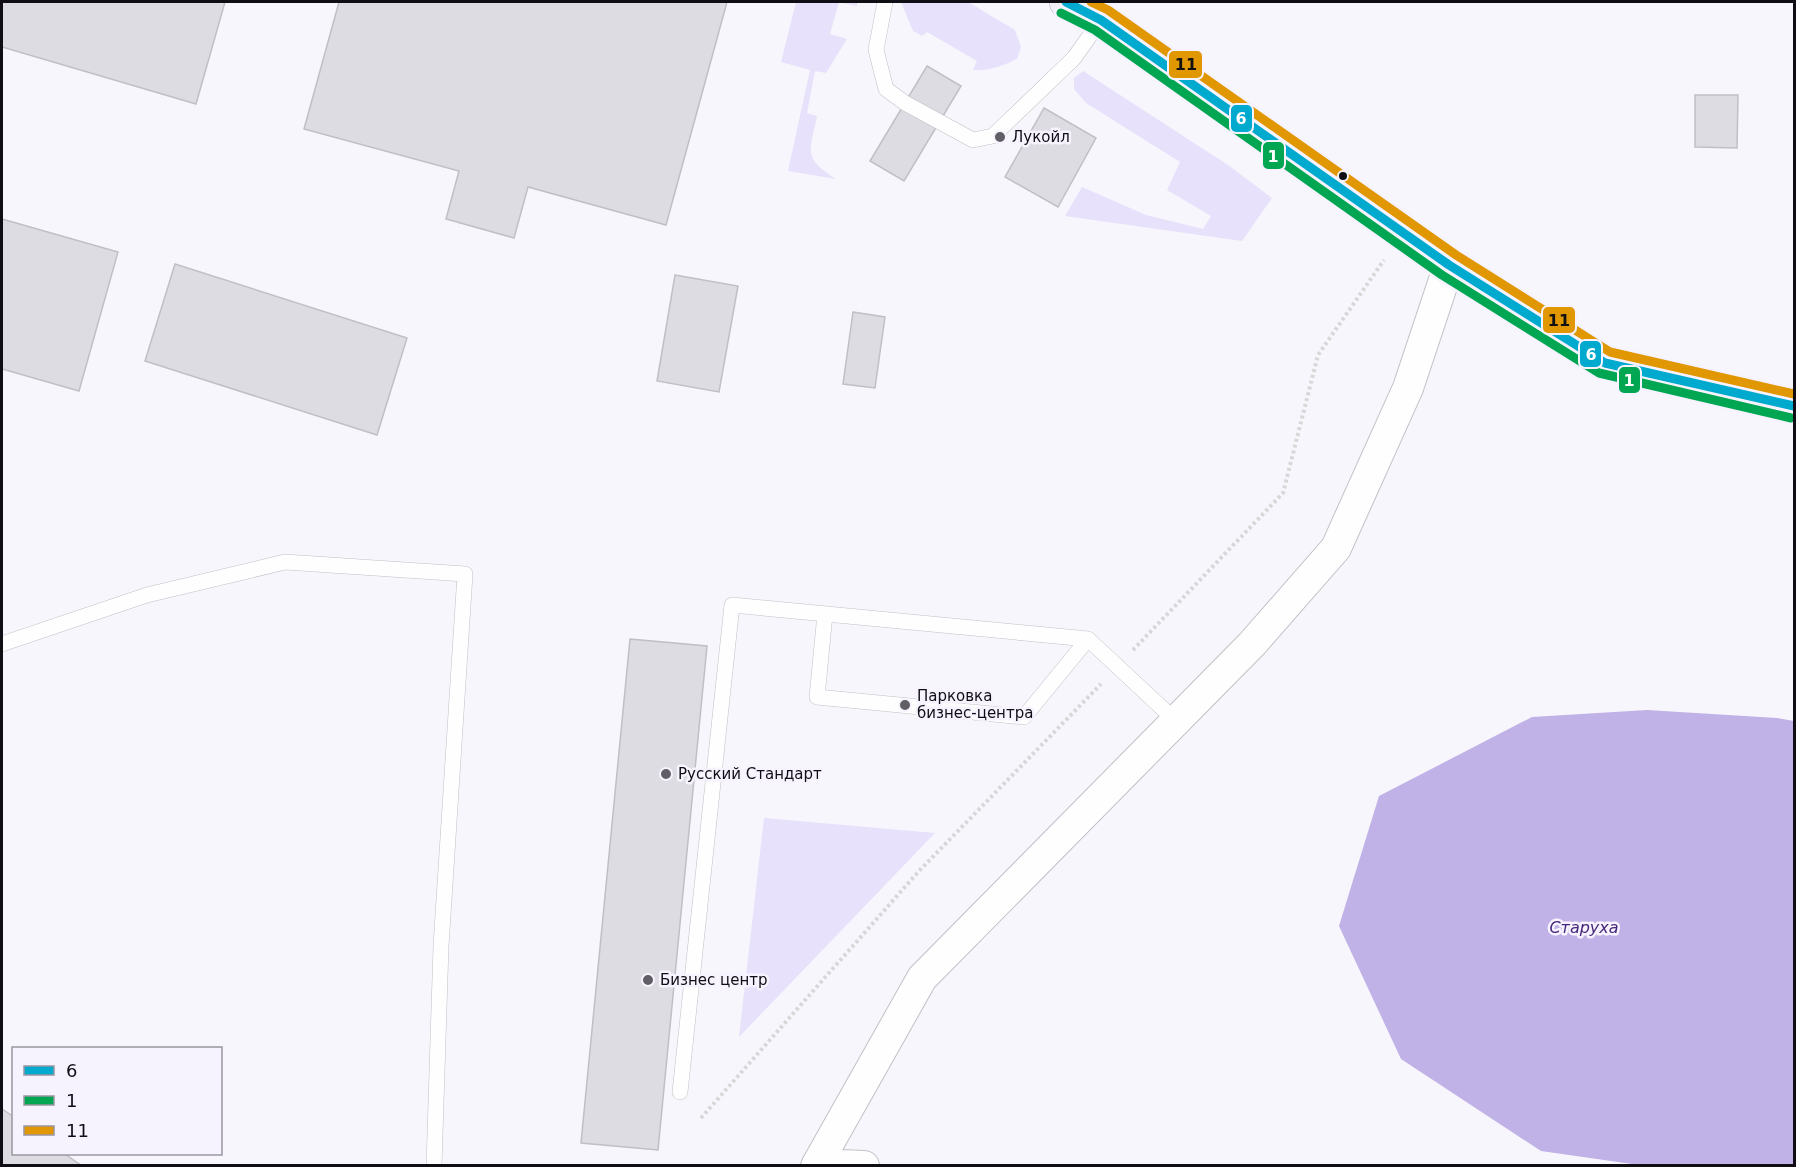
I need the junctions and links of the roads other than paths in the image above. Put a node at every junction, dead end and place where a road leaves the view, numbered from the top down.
1 (885, 2) edge
2 (1066, 2) edge
3 (1101, 20) junction
4 (1449, 265) junction
5 (1794, 406) edge
6 (825, 614) junction
7 (1088, 639) junction
8 (2, 644) edge
9 (1176, 721) junction
10 (680, 1092) dead end
11 (816, 1165) edge
12 (434, 1166) edge
13 (864, 1166) edge

1 - 3 lane
2 - 3 main road
3 - 4 main road
4 - 5 main road
4 - 9 street
6 - 7 lane
6 - 7 lane
6 - 10 lane
7 - 9 lane
8 - 12 lane
9 - 11 street
11 - 13 street

